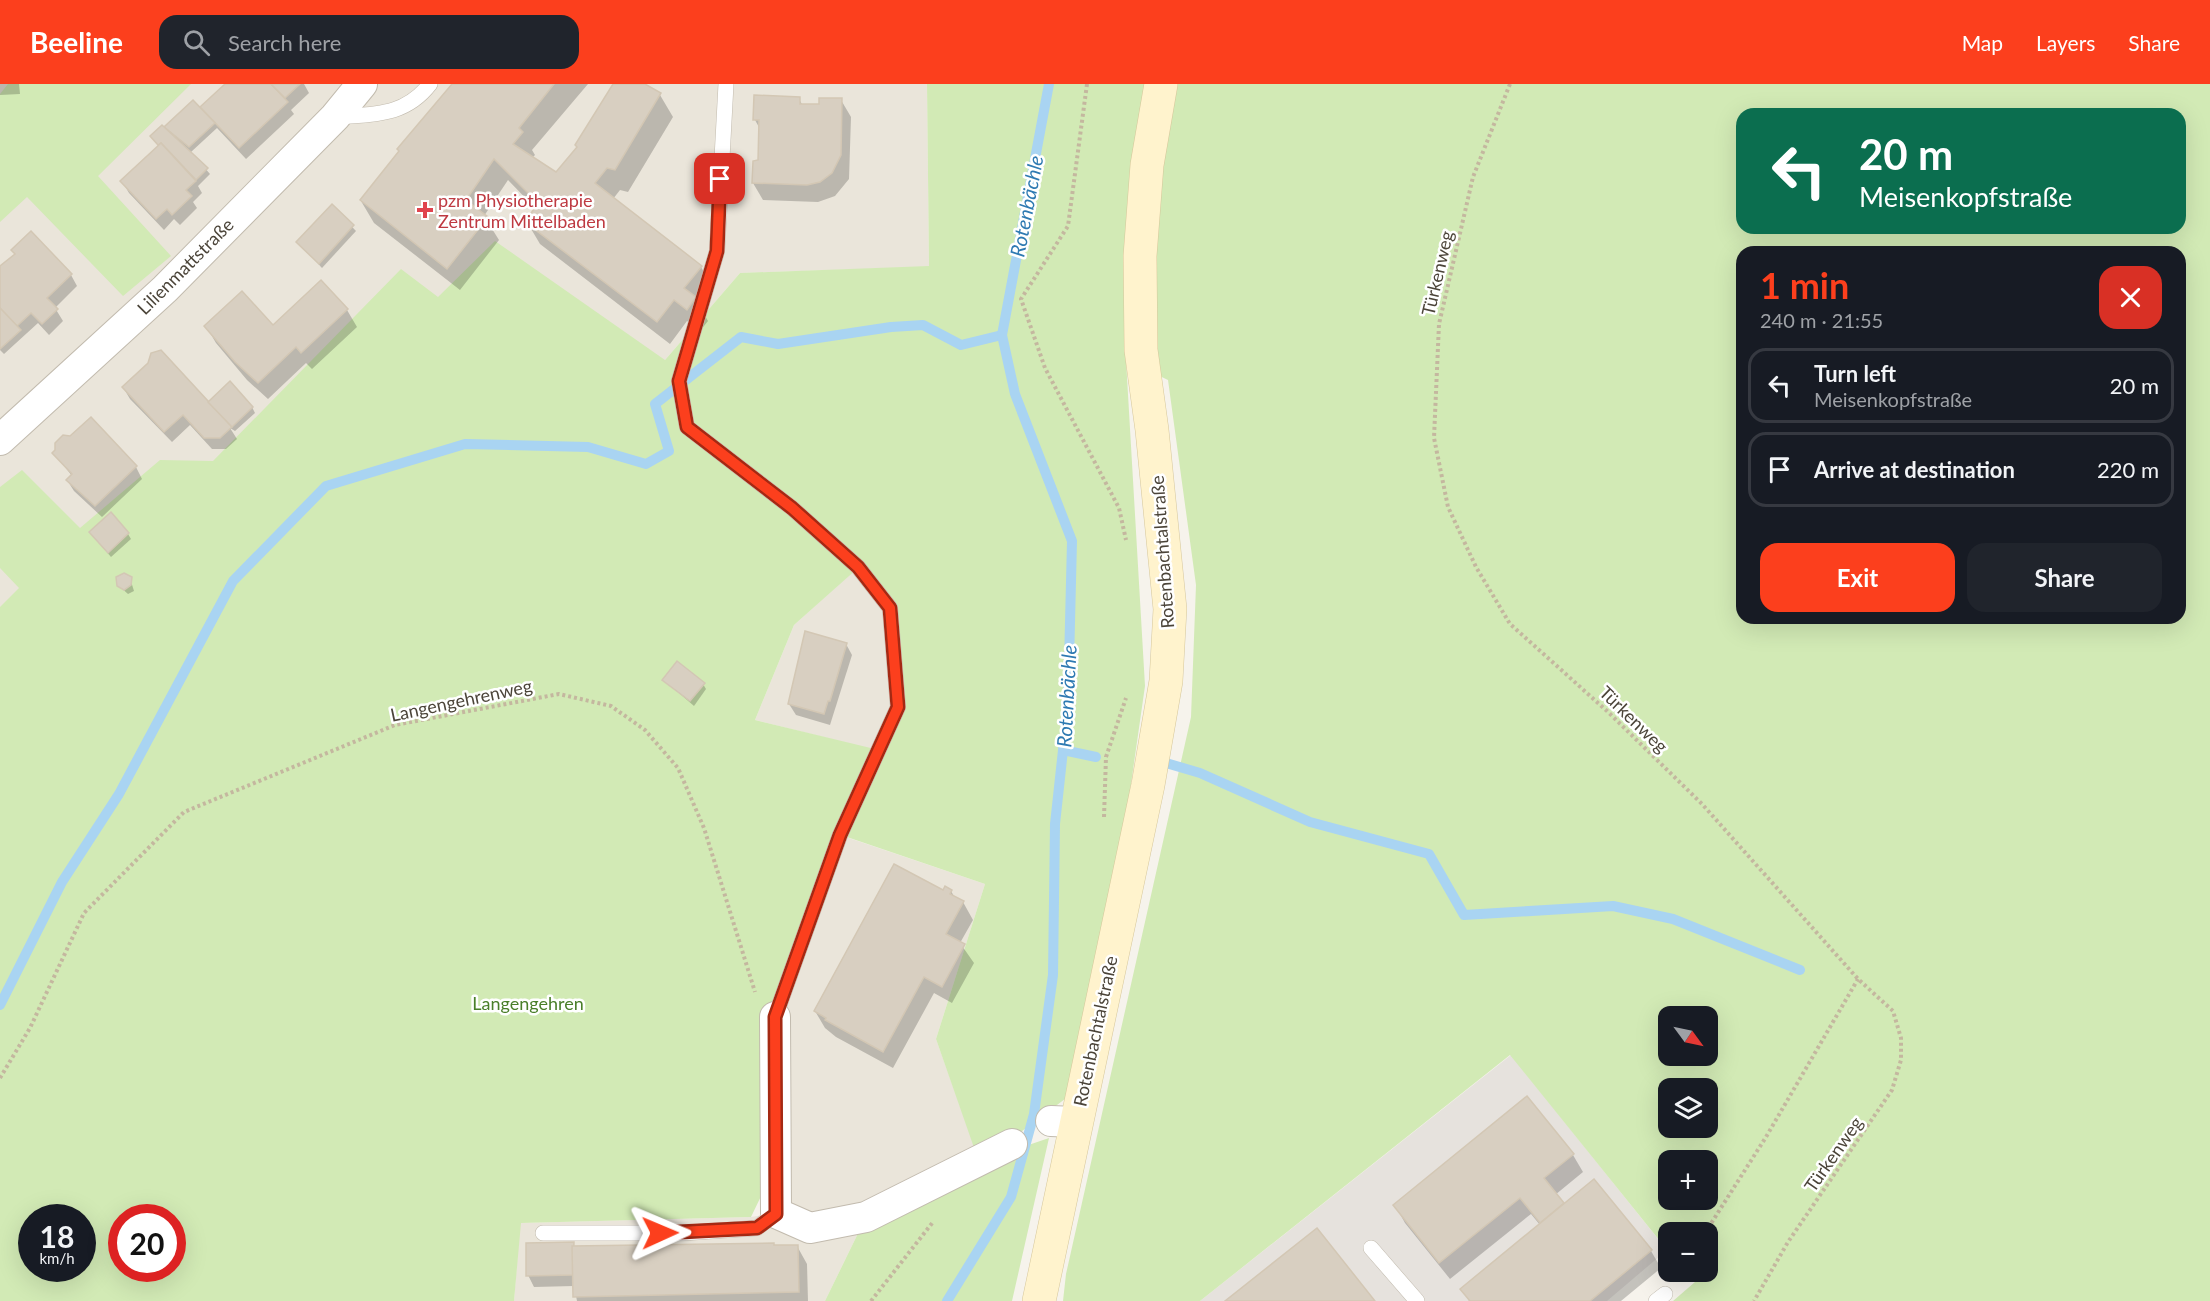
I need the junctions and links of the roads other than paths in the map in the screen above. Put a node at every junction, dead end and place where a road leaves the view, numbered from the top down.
1 (362, 84) edge
2 (430, 84) edge
3 (726, 84) edge
4 (1161, 84) edge
5 (334, 117) junction
6 (0, 440) edge
7 (775, 1017) joint
8 (1012, 1144) dead end
9 (776, 1214) junction
10 (543, 1233) dead end
11 (1371, 1248) dead end
12 (1039, 1301) edge
13 (1417, 1301) edge

1 - 5 street, Lilienmattstraße
2 - 5 lane
3 - 7 lane
4 - 12 main road, Rotenbachtalstraße
5 - 6 street, Lilienmattstraße
7 - 9 street
8 - 9 street
9 - 10 lane
11 - 13 lane

